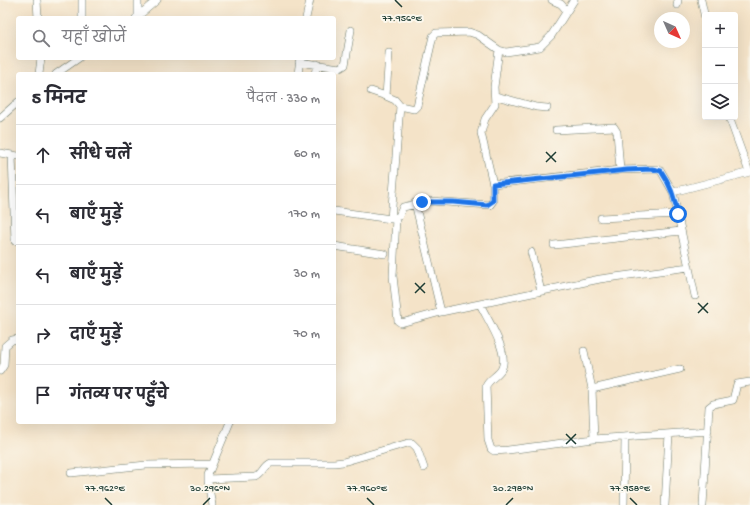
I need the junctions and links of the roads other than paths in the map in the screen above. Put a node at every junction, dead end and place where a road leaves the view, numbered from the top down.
1 (37, 0) edge
2 (82, 0) edge
3 (138, 0) edge
4 (157, 0) edge
5 (310, 0) edge
6 (552, 0) edge
7 (574, 0) edge
8 (701, 0) edge
9 (567, 11) junction
10 (704, 12) edge
11 (38, 16) edge
12 (82, 16) edge
13 (137, 16) edge
14 (138, 16) edge
15 (306, 16) edge
16 (351, 30) dead end
17 (499, 50) junction
18 (389, 53) dead end
19 (40, 60) edge
20 (76, 60) edge
21 (299, 60) edge
22 (317, 64) junction
23 (40, 72) edge
24 (59, 72) edge
25 (298, 72) edge
26 (315, 72) edge
27 (371, 91) dead end
28 (386, 96) junction
29 (496, 96) junction
30 (16, 104) edge
31 (400, 106) junction
32 (547, 108) dead end
33 (0, 118) edge
34 (730, 120) edge
35 (556, 130) dead end
36 (0, 153) edge
37 (15, 155) edge
38 (620, 170) junction
39 (750, 172) edge
40 (493, 184) junction
41 (673, 192) junction
42 (415, 203) junction
43 (336, 211) edge
44 (678, 214) junction
45 (601, 218) dead end
46 (394, 219) junction
47 (680, 230) junction
48 (14, 241) dead end
49 (336, 246) edge
50 (554, 246) dead end
51 (531, 252) dead end
52 (385, 254) dead end
53 (689, 267) junction
54 (541, 291) junction
55 (695, 296) dead end
56 (480, 304) junction
57 (441, 312) junction
58 (16, 339) edge
59 (584, 351) dead end
60 (680, 369) dead end
61 (0, 371) edge
62 (750, 382) edge
63 (592, 389) junction
64 (229, 424) edge
65 (708, 431) junction
66 (669, 434) junction
67 (625, 438) junction
68 (594, 439) junction
69 (212, 464) junction
70 (424, 468) dead end
71 (71, 474) dead end
72 (208, 479) junction
73 (212, 505) edge
74 (624, 505) edge
75 (665, 505) edge
76 (703, 505) edge

1 - 11 street
2 - 12 street
3 - 13 street
4 - 14 street
5 - 15 street
6 - 9 street
7 - 9 street
8 - 10 street
9 - 17 street
16 - 22 street
17 - 29 street
17 - 31 street
18 - 28 street
19 - 23 street
20 - 24 street
21 - 22 street
21 - 25 street
22 - 26 street
27 - 28 street
28 - 31 street
29 - 32 street
29 - 40 street
30 - 33 street
31 - 46 street
34 - 39 street
35 - 38 street
36 - 37 street
37 - 48 street
38 - 40 street
38 - 41 street
39 - 41 street
40 - 42 street
41 - 44 street
42 - 46 street
42 - 57 street
43 - 46 street
44 - 45 street
44 - 47 street
46 - 57 street
47 - 50 street
47 - 53 street
49 - 52 street
51 - 54 street
53 - 54 street
53 - 55 street
54 - 56 street
56 - 57 street
56 - 68 street
58 - 61 street
59 - 63 street
60 - 63 street
62 - 65 street
63 - 68 street
64 - 69 street
65 - 66 street
65 - 76 street
66 - 67 street
66 - 75 street
67 - 68 street
67 - 74 street
69 - 71 street
69 - 72 street
70 - 72 street
72 - 73 street

